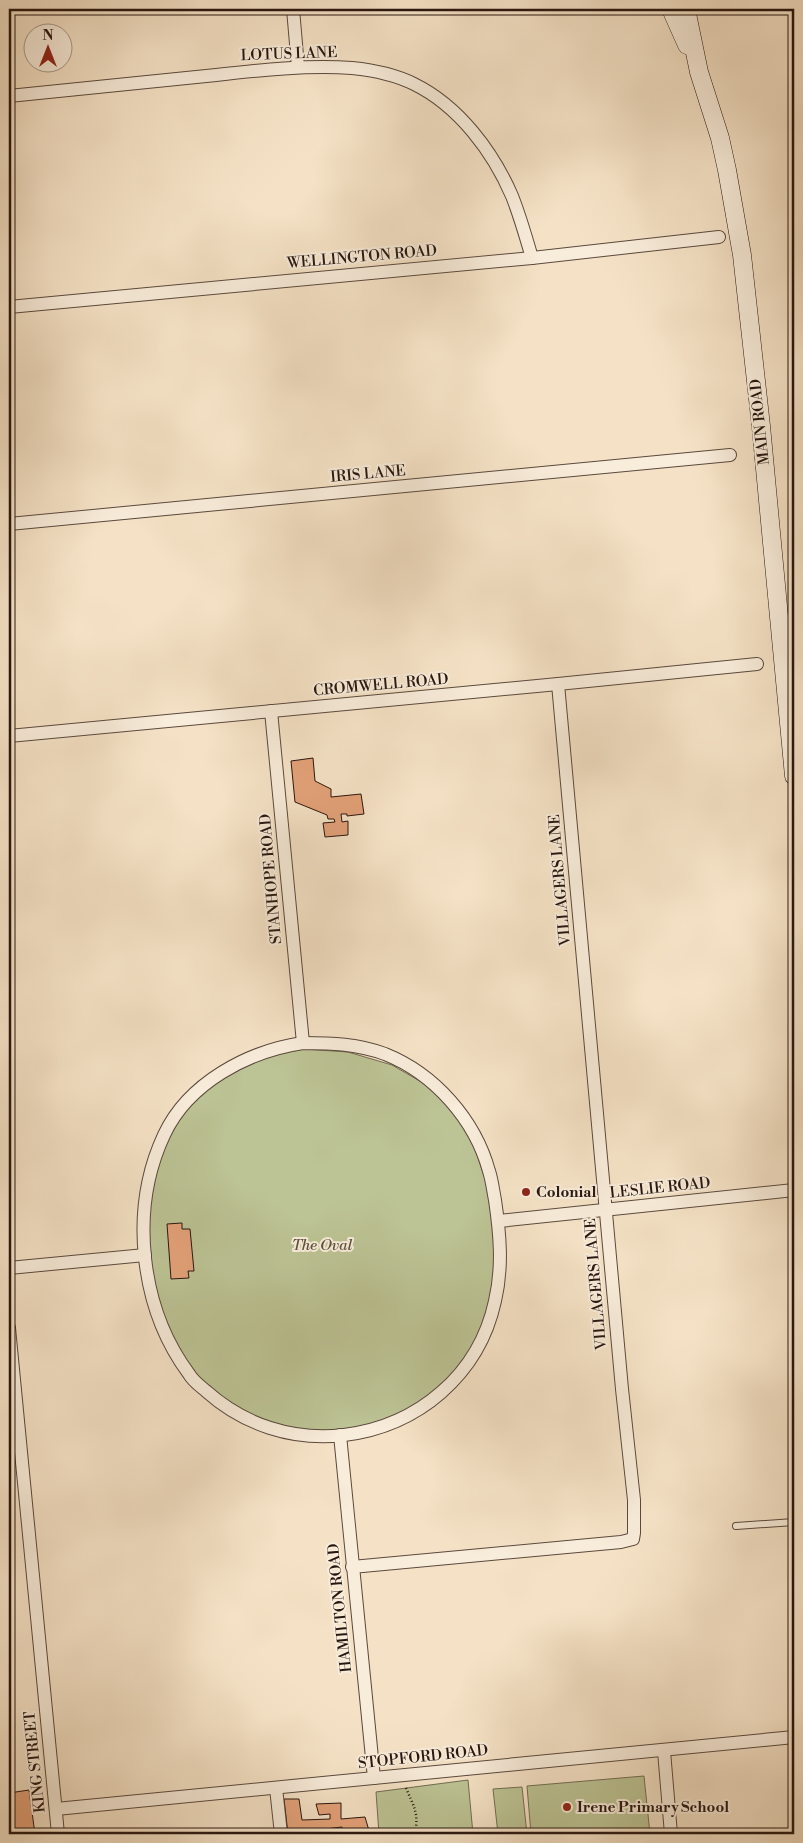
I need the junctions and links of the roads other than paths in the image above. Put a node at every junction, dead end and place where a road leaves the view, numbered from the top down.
1 (293, 9) edge
2 (671, 9) edge
3 (686, 9) edge
4 (298, 67) junction
5 (699, 72) junction
6 (9, 96) edge
7 (719, 237) dead end
8 (532, 258) junction
9 (9, 307) edge
10 (730, 455) dead end
11 (9, 524) edge
12 (757, 664) dead end
13 (558, 684) junction
14 (271, 712) junction
15 (9, 736) edge
16 (794, 776) edge
17 (303, 1043) junction
18 (794, 1190) edge
19 (606, 1210) junction
20 (499, 1220) junction
21 (145, 1255) junction
22 (9, 1268) edge
23 (9, 1328) edge
24 (340, 1435) junction
25 (794, 1522) edge
26 (736, 1526) dead end
27 (352, 1567) junction
28 (794, 1737) edge
29 (664, 1751) junction
30 (374, 1778) junction
31 (276, 1788) junction
32 (56, 1809) junction
33 (58, 1834) edge
34 (280, 1834) edge
35 (670, 1834) edge

1 - 4 street
2 - 5 main road, MAIN ROAD
3 - 5 main road, MAIN ROAD
4 - 6 street, LOTUS LANE
4 - 8 street, LOTUS LANE
5 - 16 main road, MAIN ROAD
7 - 8 street, WELLINGTON ROAD
8 - 9 street, WELLINGTON ROAD
10 - 11 street, IRIS LANE
12 - 13 street, CROMWELL ROAD
13 - 14 street, CROMWELL ROAD
13 - 19 street, VILLAGERS LANE
14 - 15 street, CROMWELL ROAD
14 - 17 street, STANHOPE ROAD
17 - 20 street
17 - 21 street
18 - 19 street, LESLIE ROAD
19 - 20 street, LESLIE ROAD
19 - 27 street, VILLAGERS LANE
20 - 24 street
21 - 22 street
21 - 24 street
23 - 32 street, KING STREET
24 - 27 street, HAMILTON ROAD
25 - 26 lane
27 - 30 street, HAMILTON ROAD
28 - 29 street, STOPFORD ROAD
29 - 30 street, STOPFORD ROAD
29 - 35 street
30 - 31 street, STOPFORD ROAD
31 - 32 street, STOPFORD ROAD
31 - 34 street
32 - 33 street, KING STREET

